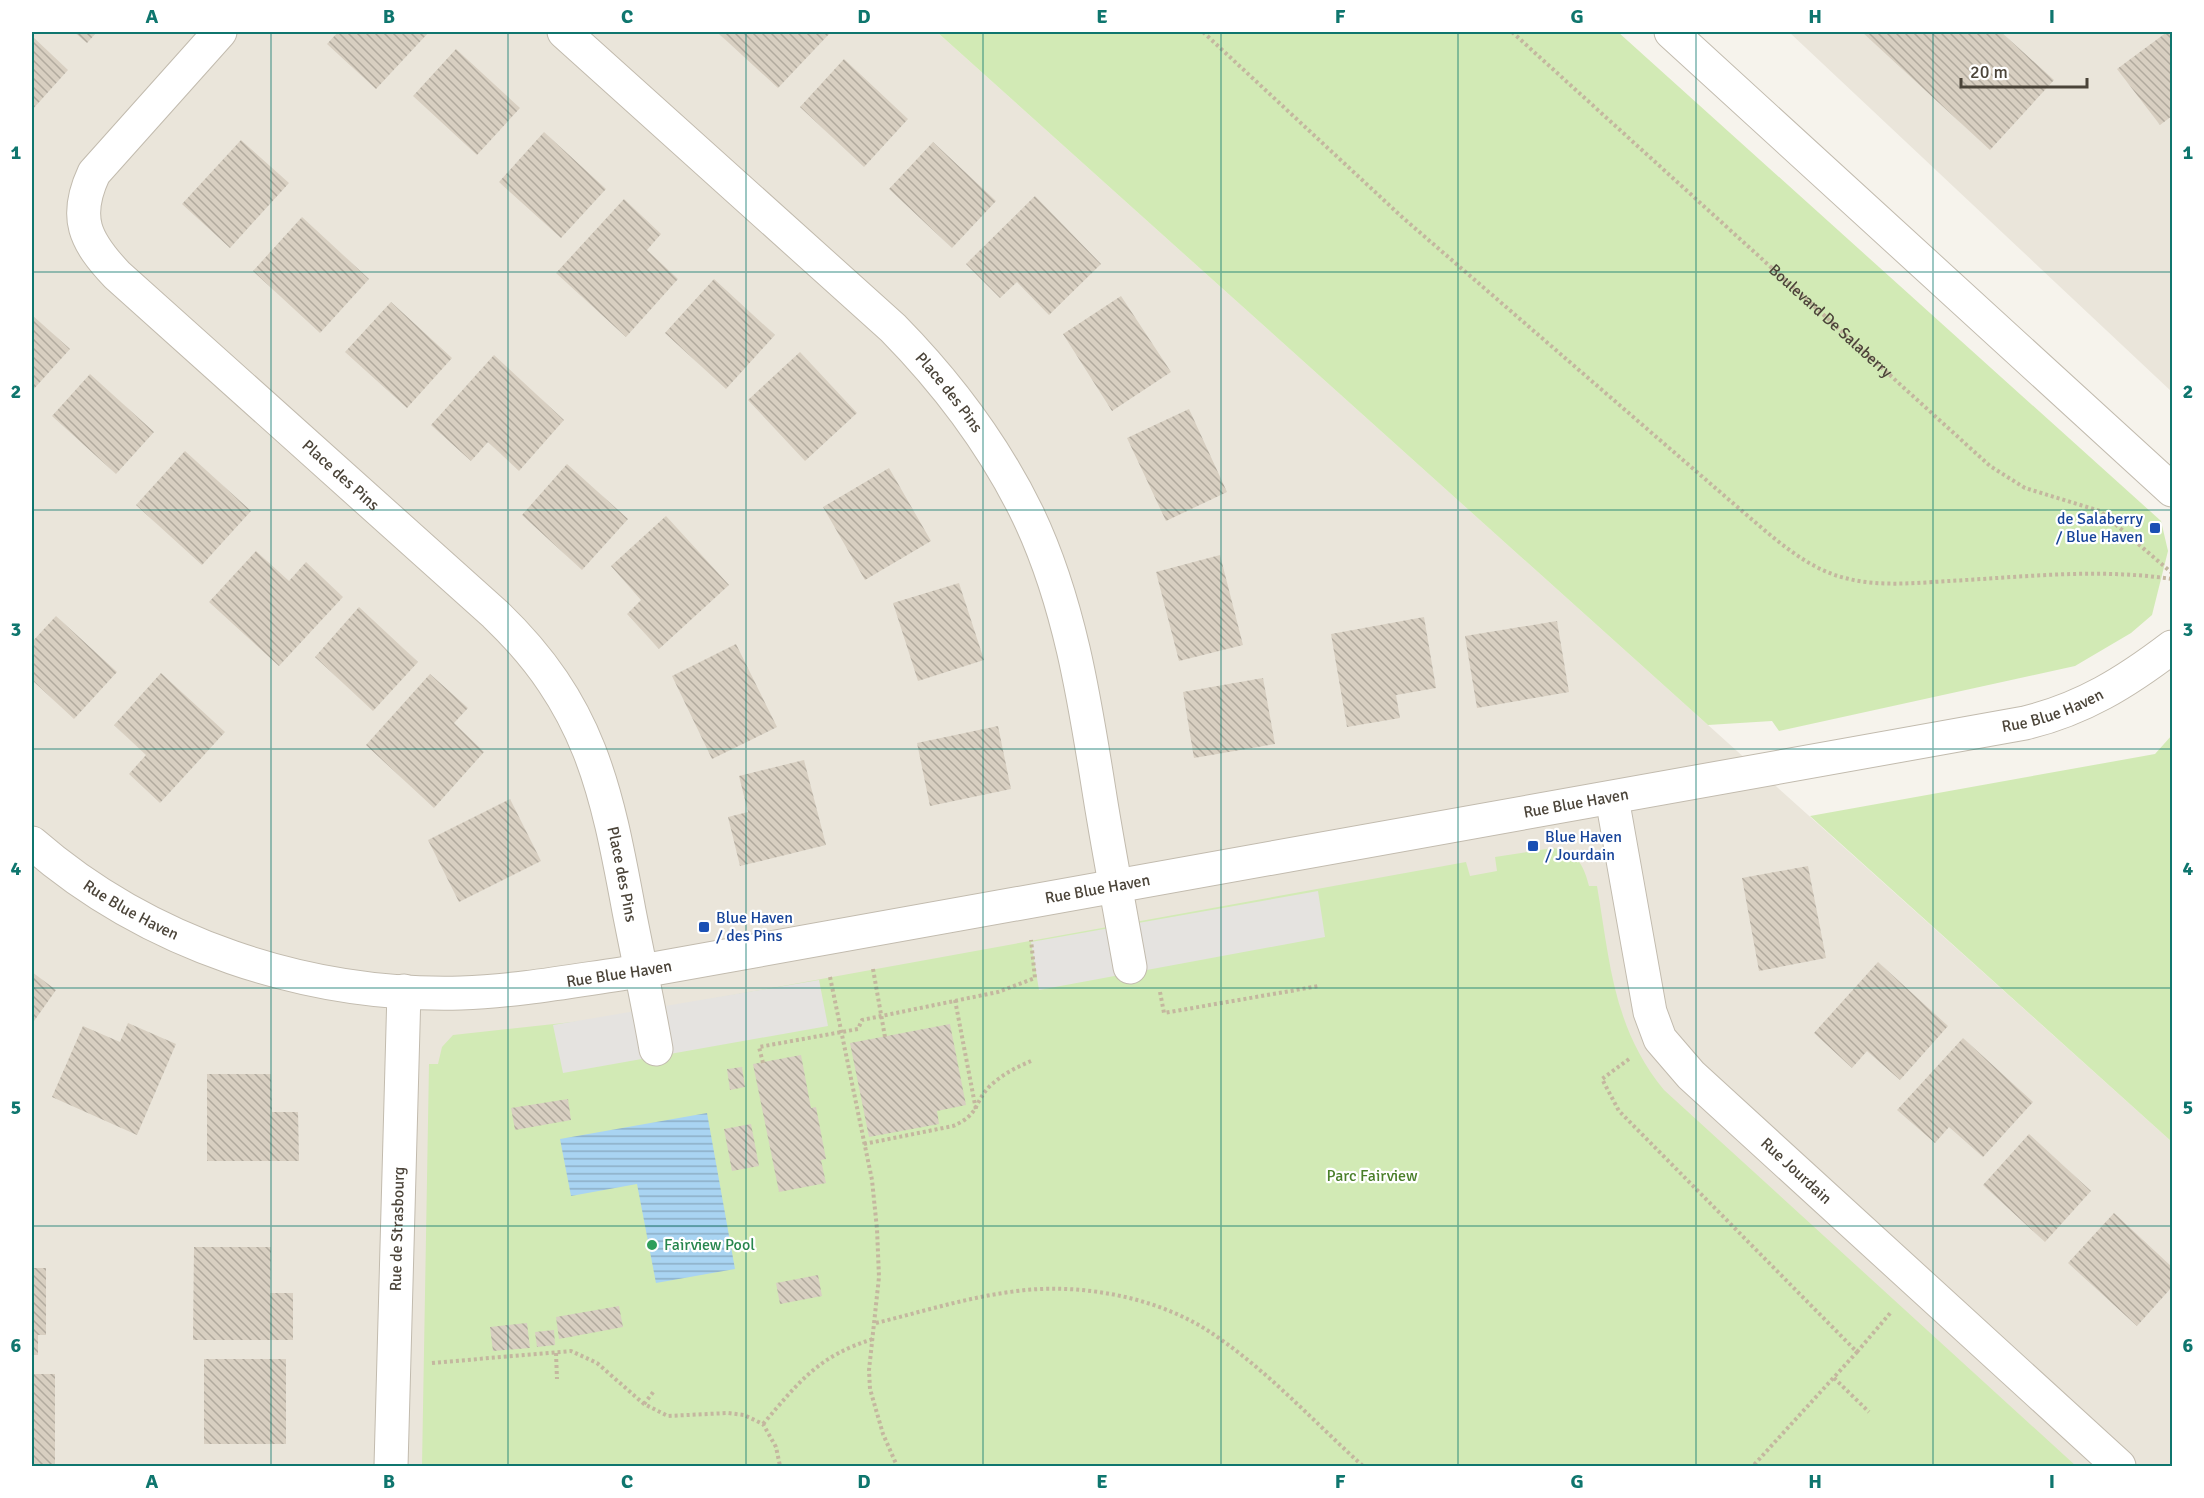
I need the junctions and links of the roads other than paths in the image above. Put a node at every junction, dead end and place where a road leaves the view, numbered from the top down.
1 (220, 32) edge
2 (564, 32) edge
3 (1671, 32) edge
4 (2172, 490) edge
5 (2172, 647) edge
6 (1612, 798) junction
7 (32, 843) edge
8 (1116, 885) junction
9 (1130, 967) dead end
10 (642, 971) junction
11 (404, 991) junction
12 (656, 1049) dead end
13 (391, 1467) edge
14 (2119, 1467) edge

1 - 10 street, Place des Pins
2 - 8 street, Place des Pins
3 - 4 street
5 - 6 street, Rue Blue Haven
6 - 8 street, Rue Blue Haven
6 - 14 street, Rue Jourdain
7 - 11 street, Rue Blue Haven
8 - 9 street, Place des Pins
8 - 10 street, Rue Blue Haven
10 - 11 street, Rue Blue Haven
10 - 12 street, Place des Pins
11 - 13 street, Rue de Strasbourg

